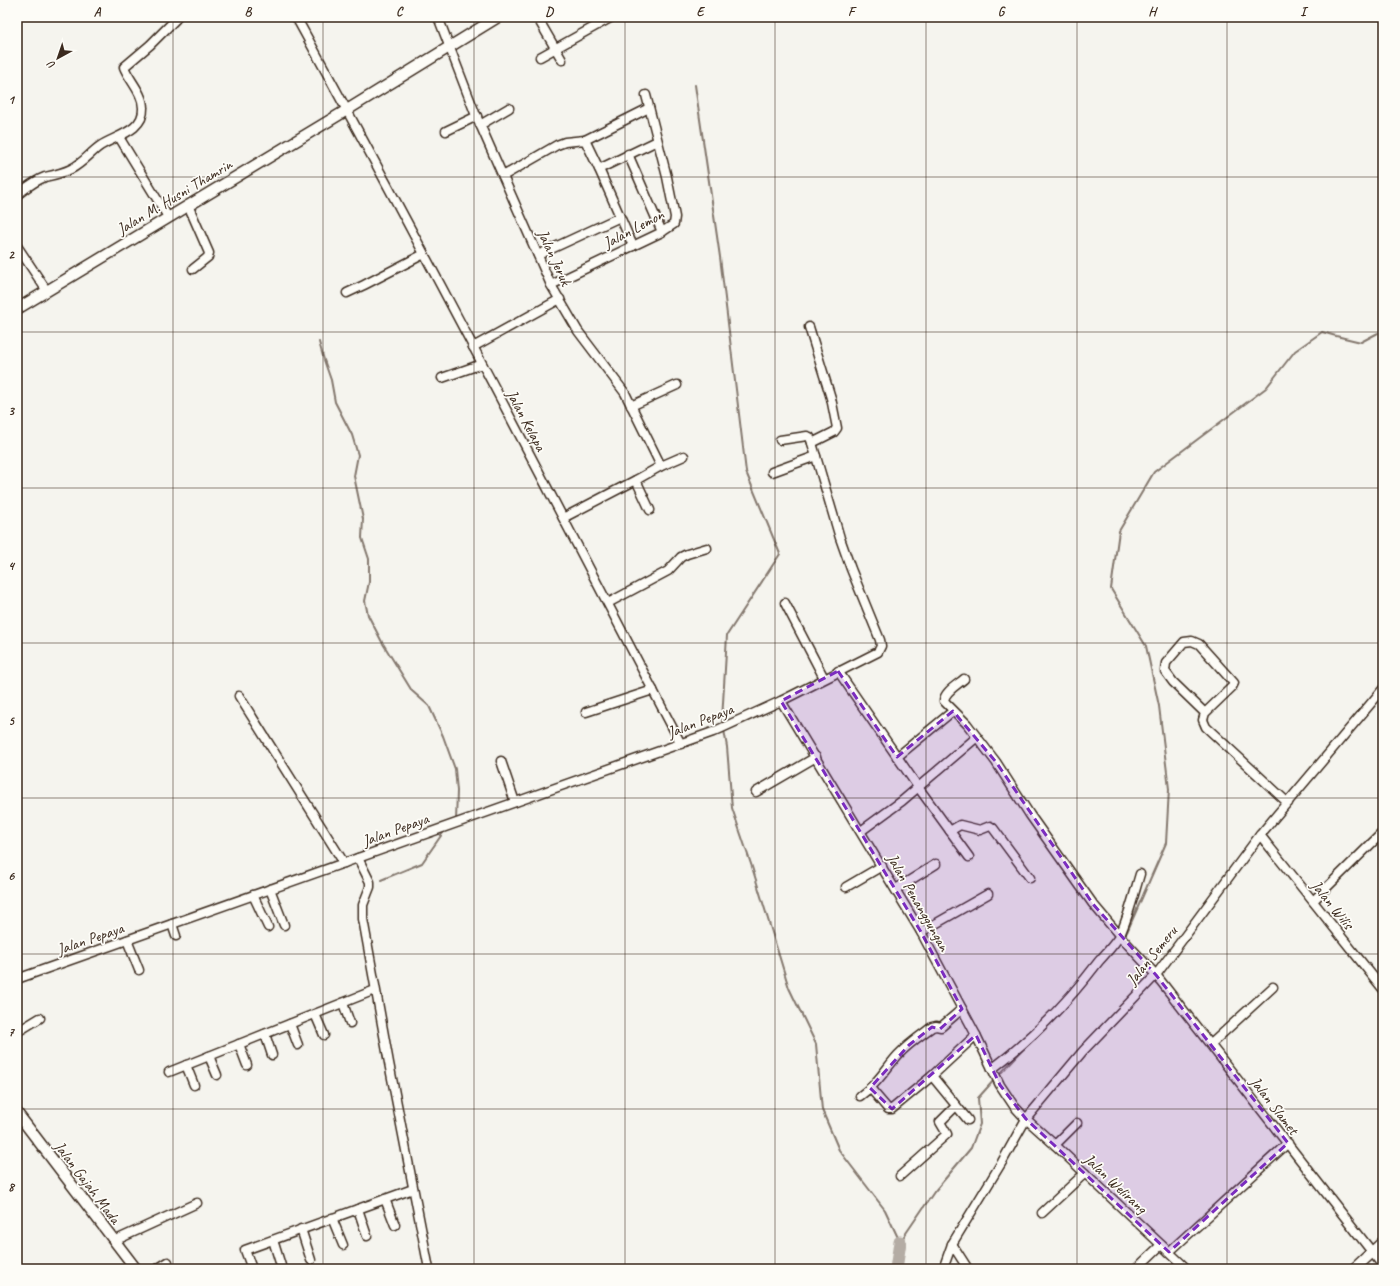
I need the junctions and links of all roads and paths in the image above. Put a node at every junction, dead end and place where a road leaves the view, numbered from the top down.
1 (296, 17) edge
2 (438, 17) edge
3 (498, 17) edge
4 (537, 17) edge
5 (612, 17) edge
6 (176, 18) edge
7 (449, 47) junction
8 (556, 49) junction
9 (540, 57) dead end
10 (562, 60) dead end
11 (646, 95) dead end
12 (509, 108) dead end
13 (649, 108) junction
14 (347, 110) junction
15 (477, 116) junction
16 (480, 125) junction
17 (446, 131) dead end
18 (119, 137) junction
19 (585, 140) junction
20 (657, 141) junction
21 (628, 154) junction
22 (599, 169) junction
23 (503, 176) junction
24 (17, 195) edge
25 (188, 205) junction
26 (168, 217) junction
27 (620, 217) junction
28 (662, 232) junction
29 (17, 246) edge
30 (632, 246) junction
31 (424, 254) junction
32 (538, 256) junction
33 (193, 270) dead end
34 (552, 285) junction
35 (47, 291) junction
36 (347, 292) dead end
37 (560, 299) junction
38 (17, 309) edge
39 (809, 327) dead end
40 (473, 347) junction
41 (482, 364) junction
42 (442, 378) dead end
43 (677, 385) dead end
44 (631, 406) junction
45 (780, 440) dead end
46 (812, 443) junction
47 (684, 456) dead end
48 (816, 456) junction
49 (661, 466) junction
50 (772, 472) dead end
51 (636, 480) junction
52 (650, 510) dead end
53 (563, 518) junction
54 (707, 548) dead end
55 (608, 603) junction
56 (785, 603) dead end
57 (838, 671) junction
58 (824, 678) junction
59 (964, 679) dead end
60 (1383, 689) edge
61 (653, 690) junction
62 (239, 696) dead end
63 (781, 701) junction
64 (953, 711) junction
65 (586, 712) dead end
66 (1205, 713) junction
67 (977, 737) junction
68 (681, 744) junction
69 (816, 756) junction
70 (897, 758) junction
71 (501, 761) dead end
72 (918, 787) junction
73 (756, 792) dead end
74 (515, 802) junction
75 (1288, 802) junction
76 (950, 831) junction
77 (861, 832) junction
78 (1383, 832) edge
79 (1260, 835) junction
80 (969, 857) dead end
81 (358, 858) junction
82 (344, 863) junction
83 (936, 864) dead end
84 (882, 866) junction
85 (1140, 874) dead end
86 (1030, 878) dead end
87 (846, 887) dead end
88 (270, 889) junction
89 (896, 890) junction
90 (988, 894) dead end
91 (253, 896) junction
92 (1313, 901) junction
93 (172, 924) junction
94 (284, 925) dead end
95 (268, 927) dead end
96 (921, 932) junction
97 (176, 936) dead end
98 (1119, 936) junction
99 (127, 940) junction
100 (139, 970) dead end
101 (1156, 974) junction
102 (17, 979) edge
103 (1273, 987) dead end
104 (1383, 989) edge
105 (375, 990) junction
106 (343, 1003) junction
107 (962, 1009) junction
108 (316, 1014) junction
109 (40, 1018) dead end
110 (350, 1023) dead end
111 (290, 1024) junction
112 (17, 1032) edge
113 (265, 1034) junction
114 (324, 1035) dead end
115 (976, 1035) junction
116 (239, 1044) junction
117 (1211, 1044) junction
118 (298, 1045) dead end
119 (272, 1055) dead end
120 (210, 1056) junction
121 (186, 1065) junction
122 (247, 1065) dead end
123 (993, 1071) junction
124 (169, 1072) dead end
125 (217, 1075) dead end
126 (932, 1076) junction
127 (194, 1085) dead end
128 (870, 1088) junction
129 (860, 1096) dead end
130 (956, 1106) junction
131 (17, 1113) edge
132 (1026, 1119) junction
133 (968, 1120) dead end
134 (1077, 1123) dead end
135 (1288, 1143) junction
136 (1055, 1145) junction
137 (1086, 1174) junction
138 (900, 1176) dead end
139 (413, 1189) junction
140 (385, 1199) junction
141 (197, 1203) dead end
142 (358, 1209) junction
143 (1042, 1214) dead end
144 (332, 1218) junction
145 (395, 1225) dead end
146 (301, 1229) junction
147 (367, 1236) dead end
148 (273, 1240) junction
149 (114, 1241) junction
150 (1383, 1242) edge
151 (952, 1244) junction
152 (343, 1245) dead end
153 (1161, 1245) junction
154 (1168, 1252) junction
155 (1372, 1252) junction
156 (311, 1260) dead end
157 (168, 1262) dead end
158 (1383, 1266) edge
159 (136, 1269) edge
160 (157, 1269) edge
161 (252, 1269) edge
162 (282, 1269) edge
163 (429, 1269) edge
164 (942, 1269) edge
165 (968, 1269) edge
166 (1136, 1269) edge
167 (1187, 1269) edge
168 (1354, 1269) edge

1 - 14 street, Jalan Kelapa
2 - 7 street, Jalan Jeruk
3 - 7 main road, Jalan M. Husni Thamrin
4 - 8 street
5 - 8 street
6 - 18 street
7 - 14 main road, Jalan M. Husni Thamrin
7 - 15 street, Jalan Jeruk
8 - 9 street
8 - 10 street
11 - 13 street, Jalan Lemon
12 - 16 street
13 - 19 street
13 - 20 street, Jalan Lemon
14 - 25 main road, Jalan M. Husni Thamrin
14 - 31 street, Jalan Kelapa
15 - 16 street, Jalan Jeruk
15 - 17 street
16 - 23 street, Jalan Jeruk
18 - 24 street
18 - 26 street
19 - 22 street
19 - 23 street
20 - 21 street
20 - 28 street, Jalan Lemon
21 - 22 street
21 - 28 street
22 - 27 street
23 - 32 street, Jalan Jeruk
25 - 26 main road, Jalan M. Husni Thamrin
25 - 33 street
26 - 35 main road, Jalan M. Husni Thamrin
27 - 30 street
27 - 32 street
28 - 30 street, Jalan Lemon
29 - 35 street
30 - 34 street, Jalan Lemon
31 - 36 street
31 - 40 street, Jalan Kelapa
32 - 34 street, Jalan Jeruk
34 - 37 street, Jalan Jeruk
35 - 38 main road, Jalan M. Husni Thamrin
37 - 40 street
37 - 44 street, Jalan Jeruk
39 - 46 street
40 - 41 street, Jalan Kelapa
41 - 42 street
41 - 53 street, Jalan Kelapa
43 - 44 street
44 - 49 street, Jalan Jeruk
45 - 46 street
46 - 48 street, Jalan Pepaya
47 - 49 street
48 - 50 street
48 - 57 street, Jalan Pepaya
49 - 51 street
51 - 52 street
51 - 53 street
53 - 55 street, Jalan Kelapa
54 - 55 street
55 - 61 street, Jalan Kelapa
56 - 58 street
57 - 58 street, Jalan Pepaya
57 - 70 street
58 - 63 street, Jalan Pepaya
59 - 64 street
60 - 75 street, Jalan Semeru
61 - 65 street
61 - 68 street, Jalan Kelapa
62 - 82 street
63 - 68 street, Jalan Pepaya
63 - 69 street, Jalan Penanggungan
64 - 67 street, Jalan Slamet
64 - 70 street
66 - 66 street
66 - 75 street
67 - 72 street
67 - 98 street, Jalan Slamet
68 - 74 street, Jalan Pepaya
69 - 73 street
69 - 77 street, Jalan Penanggungan
70 - 72 street
71 - 74 street
72 - 76 street
72 - 77 street
74 - 81 street, Jalan Pepaya
75 - 79 street, Jalan Semeru
76 - 80 street
76 - 86 street
77 - 84 street, Jalan Penanggungan
78 - 92 street
79 - 92 street, Jalan Wilis
79 - 101 street, Jalan Semeru
81 - 82 street, Jalan Pepaya
81 - 105 street
82 - 88 street, Jalan Pepaya
83 - 89 street
84 - 87 street
84 - 89 street, Jalan Penanggungan
85 - 98 street
88 - 91 street, Jalan Pepaya
88 - 94 street
89 - 96 street, Jalan Penanggungan
90 - 96 street
91 - 93 street, Jalan Pepaya
91 - 95 street
92 - 104 street, Jalan Wilis
93 - 97 street
93 - 99 street, Jalan Pepaya
96 - 107 street, Jalan Penanggungan
98 - 101 street, Jalan Slamet
98 - 123 street
99 - 100 street
99 - 102 street, Jalan Pepaya
101 - 117 street, Jalan Slamet
101 - 132 street, Jalan Semeru
103 - 117 street
105 - 106 street
105 - 139 street
106 - 108 street
106 - 110 street
107 - 115 street, Jalan Penanggungan
107 - 128 street
108 - 111 street
108 - 114 street
109 - 112 street
111 - 113 street
111 - 118 street
113 - 116 street
113 - 119 street
115 - 123 street, Jalan Penanggungan
115 - 126 street
116 - 120 street
116 - 122 street
117 - 135 street, Jalan Slamet
120 - 121 street
120 - 125 street
121 - 124 street
121 - 127 street
123 - 132 street, Jalan Penanggungan
126 - 128 street
126 - 130 street
128 - 129 street
130 - 133 street
130 - 138 street
131 - 149 main road, Jalan Gajah Mada
132 - 136 street, Jalan Welirang
132 - 151 street, Jalan Semeru
134 - 136 street
135 - 154 street
135 - 155 street, Jalan Slamet
136 - 137 street, Jalan Welirang
137 - 143 street
137 - 153 street, Jalan Welirang
139 - 140 street
139 - 163 street
140 - 142 street
140 - 145 street
141 - 149 street
142 - 144 street
142 - 147 street
144 - 146 street
144 - 152 street
146 - 148 street
146 - 156 street
148 - 161 street
148 - 162 street
149 - 159 main road, Jalan Gajah Mada
150 - 155 main road
151 - 164 street, Jalan Semeru
151 - 165 street
153 - 154 street, Jalan Welirang
153 - 166 street
154 - 167 street, Jalan Welirang
155 - 158 street, Jalan Slamet
155 - 168 main road
157 - 160 street

